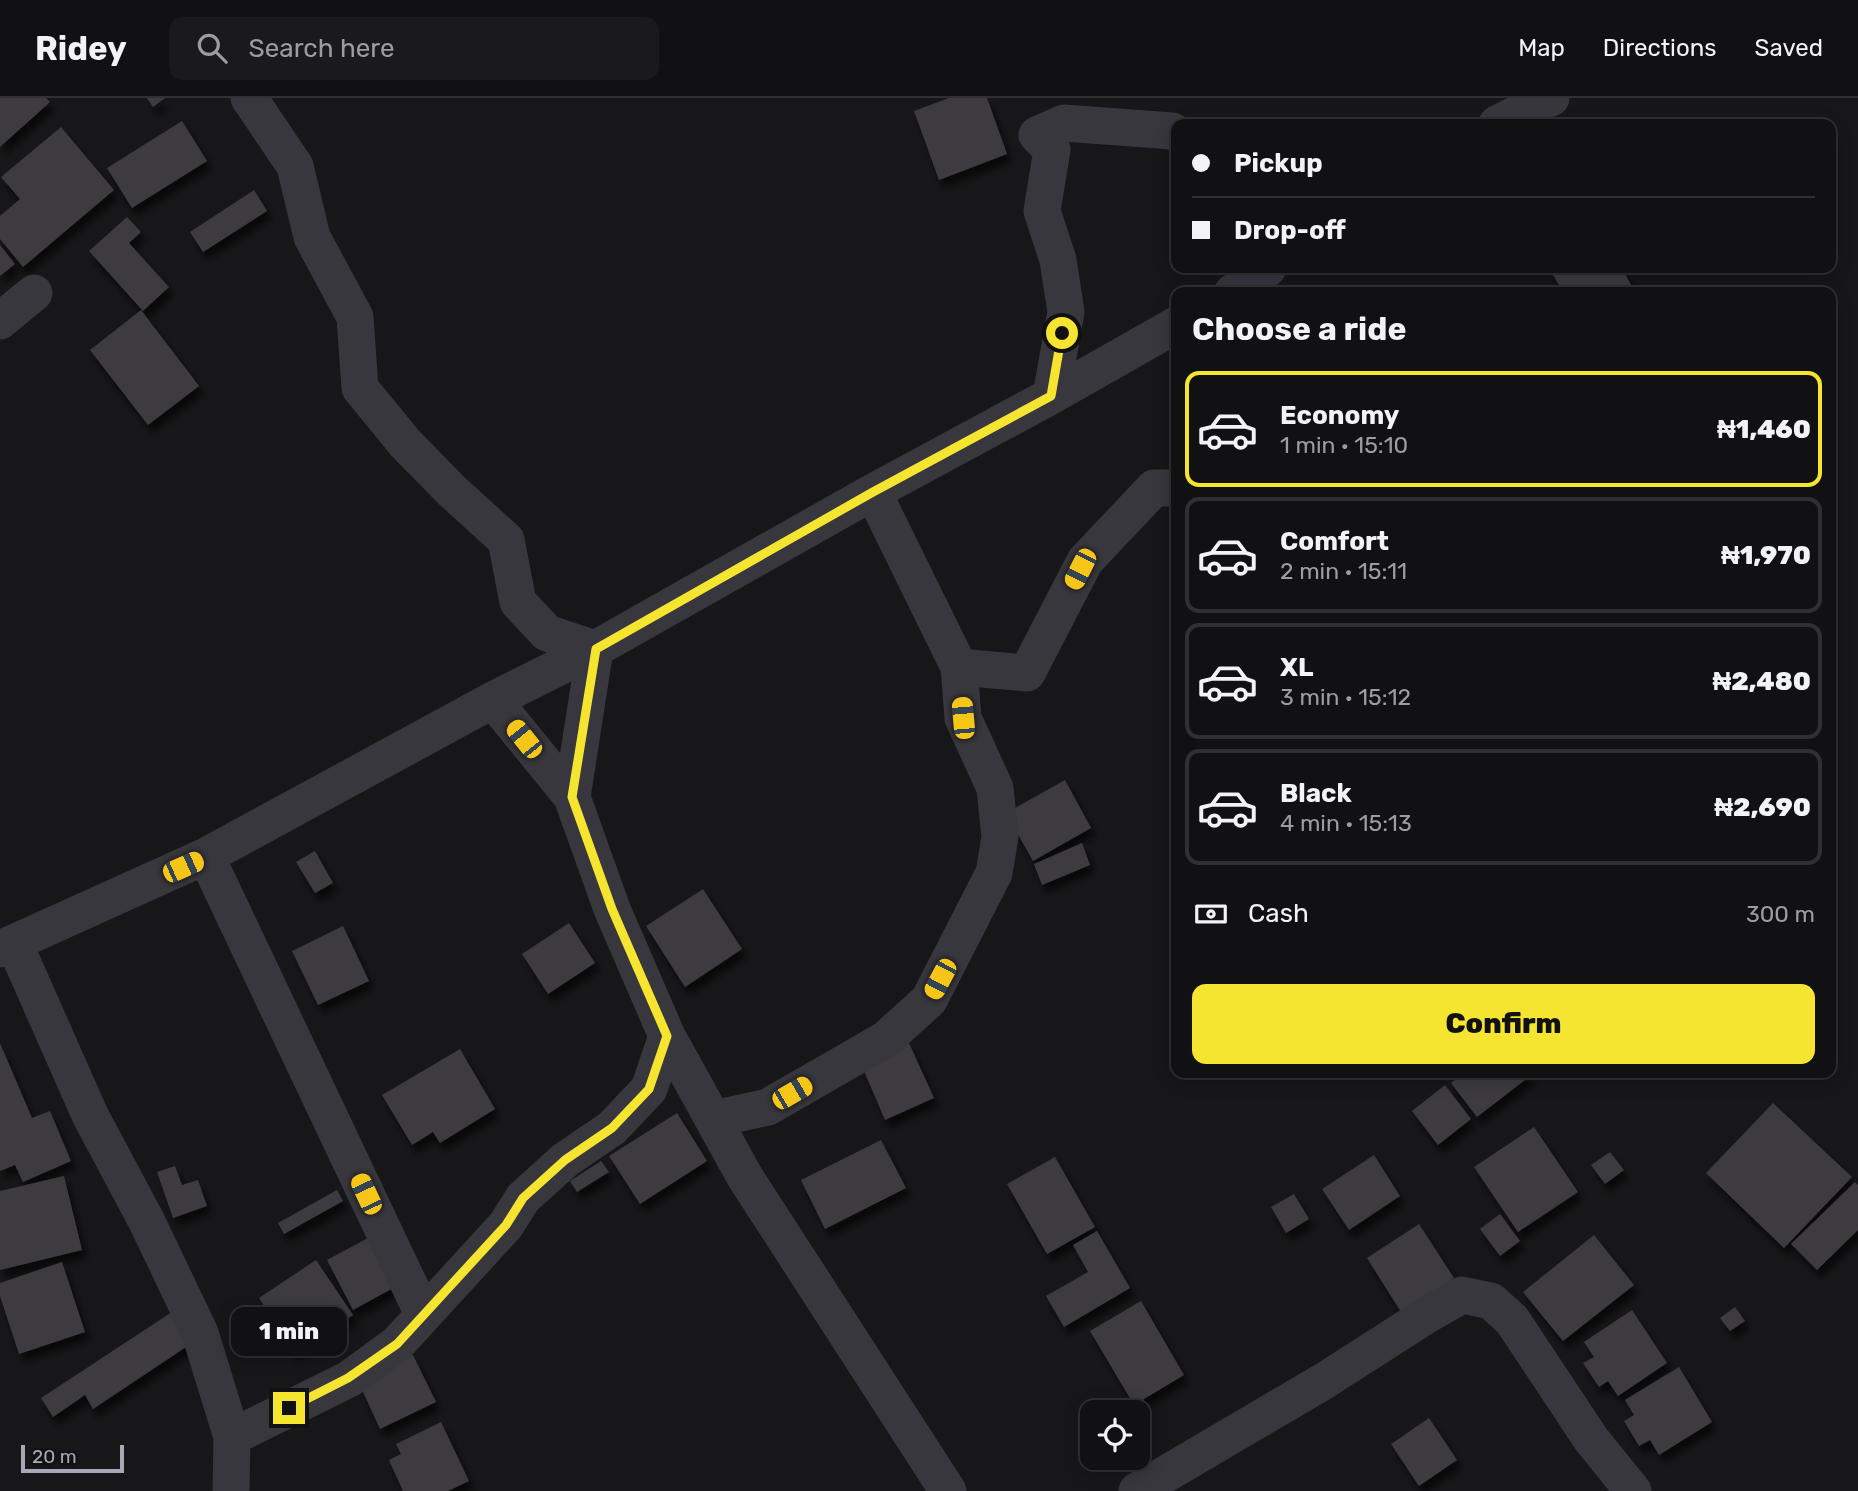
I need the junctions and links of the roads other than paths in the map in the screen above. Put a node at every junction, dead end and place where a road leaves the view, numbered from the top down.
1 (250, 98) edge
2 (1541, 100) edge
3 (1505, 119) edge
4 (1171, 133) edge
5 (34, 293) dead end
6 (0, 321) edge
7 (1171, 328) edge
8 (1051, 396) junction
9 (1171, 488) edge
10 (873, 492) junction
11 (596, 649) junction
12 (959, 667) junction
13 (493, 700) junction
14 (572, 797) junction
15 (206, 856) junction
16 (7, 946) edge
17 (667, 1036) junction
18 (713, 1119) junction
19 (423, 1314) junction
20 (232, 1437) junction
21 (230, 1491) edge
22 (948, 1491) edge
23 (1137, 1491) edge
24 (1633, 1491) edge

1 - 11 street
2 - 3 street
4 - 8 street
5 - 6 street
7 - 8 street
8 - 10 street
9 - 12 street
10 - 11 street
10 - 12 street
11 - 13 street
11 - 14 street
12 - 18 street
13 - 14 street
13 - 15 street
14 - 17 street
15 - 16 street
15 - 19 street
16 - 20 street
17 - 18 street
17 - 19 street
18 - 22 street
19 - 20 street
20 - 21 street
23 - 24 street

